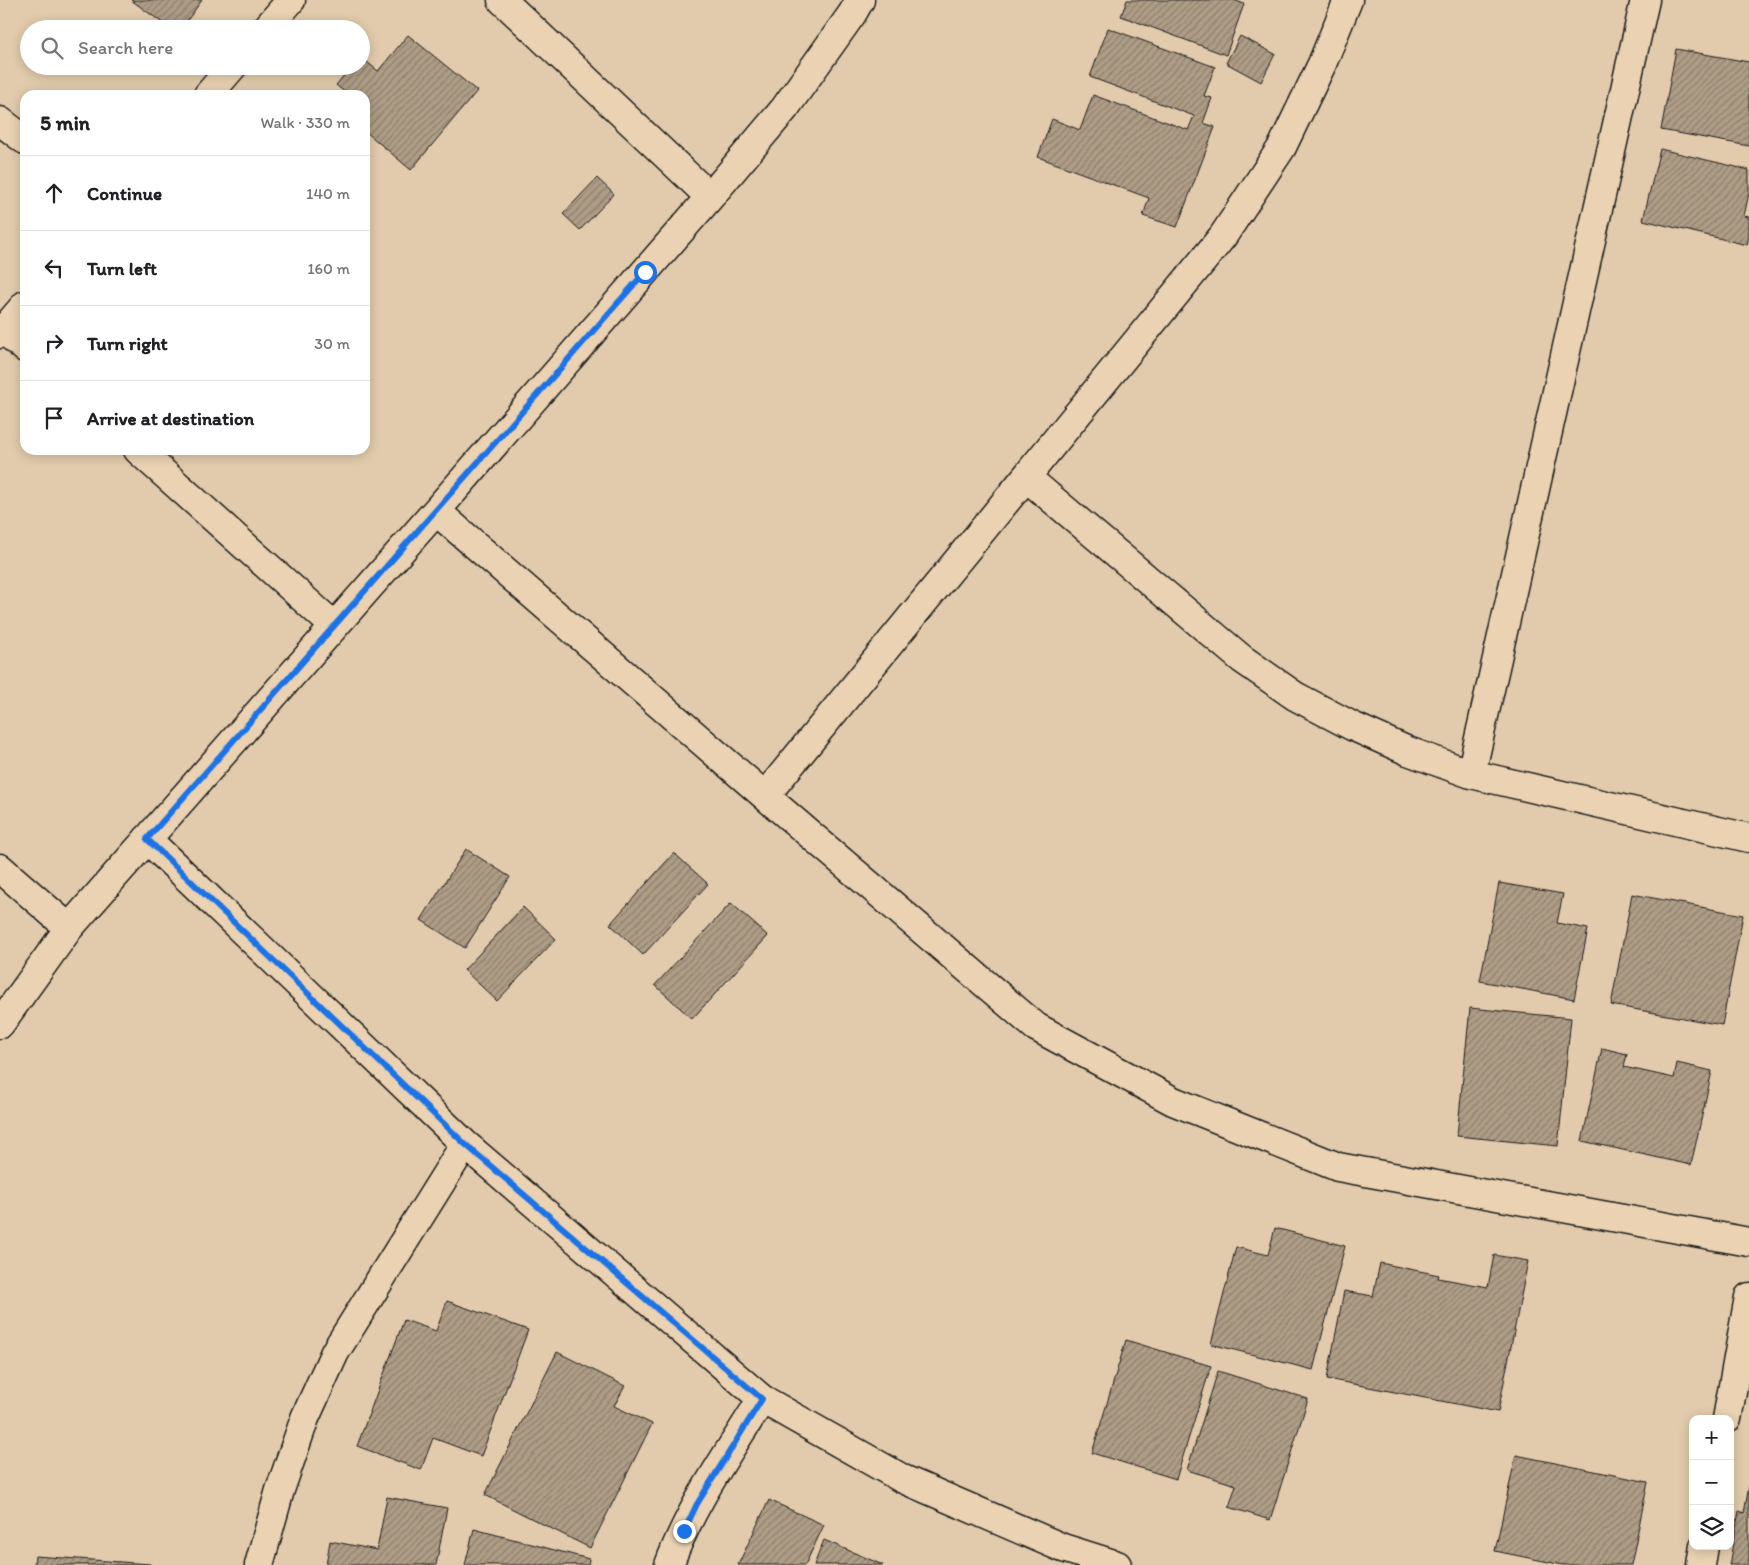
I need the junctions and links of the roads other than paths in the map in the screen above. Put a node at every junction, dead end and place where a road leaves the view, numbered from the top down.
1 (291, 0) edge
2 (502, 0) edge
3 (860, 0) edge
4 (1348, 0) edge
5 (1645, 0) edge
6 (274, 20) edge
7 (225, 75) edge
8 (212, 90) edge
9 (0, 122) edge
10 (20, 136) edge
11 (710, 197) junction
12 (20, 312) edge
13 (2, 332) edge
14 (20, 345) edge
15 (144, 455) edge
16 (1026, 477) junction
17 (436, 511) junction
18 (334, 626) junction
19 (1471, 774) junction
20 (766, 796) junction
21 (1749, 838) edge
22 (147, 839) junction
23 (0, 868) edge
24 (69, 928) junction
25 (0, 1024) edge
26 (465, 1144) junction
27 (1749, 1242) edge
28 (1749, 1297) edge
29 (762, 1399) junction
30 (1728, 1415) edge
31 (1703, 1550) edge
32 (260, 1565) edge
33 (670, 1565) edge
34 (1117, 1565) edge
35 (1701, 1565) edge

1 - 6 street
2 - 11 street
3 - 11 street
4 - 16 street
5 - 19 street
7 - 8 street
9 - 10 street
11 - 17 street
12 - 13 street
13 - 14 street
15 - 18 street
16 - 19 street
16 - 20 street
17 - 18 street
17 - 20 street
18 - 22 street
19 - 21 street
20 - 27 street
22 - 24 street
22 - 26 street
23 - 24 street
24 - 25 street
26 - 29 street
26 - 32 street
28 - 30 street
29 - 33 street
29 - 34 street
31 - 35 street

